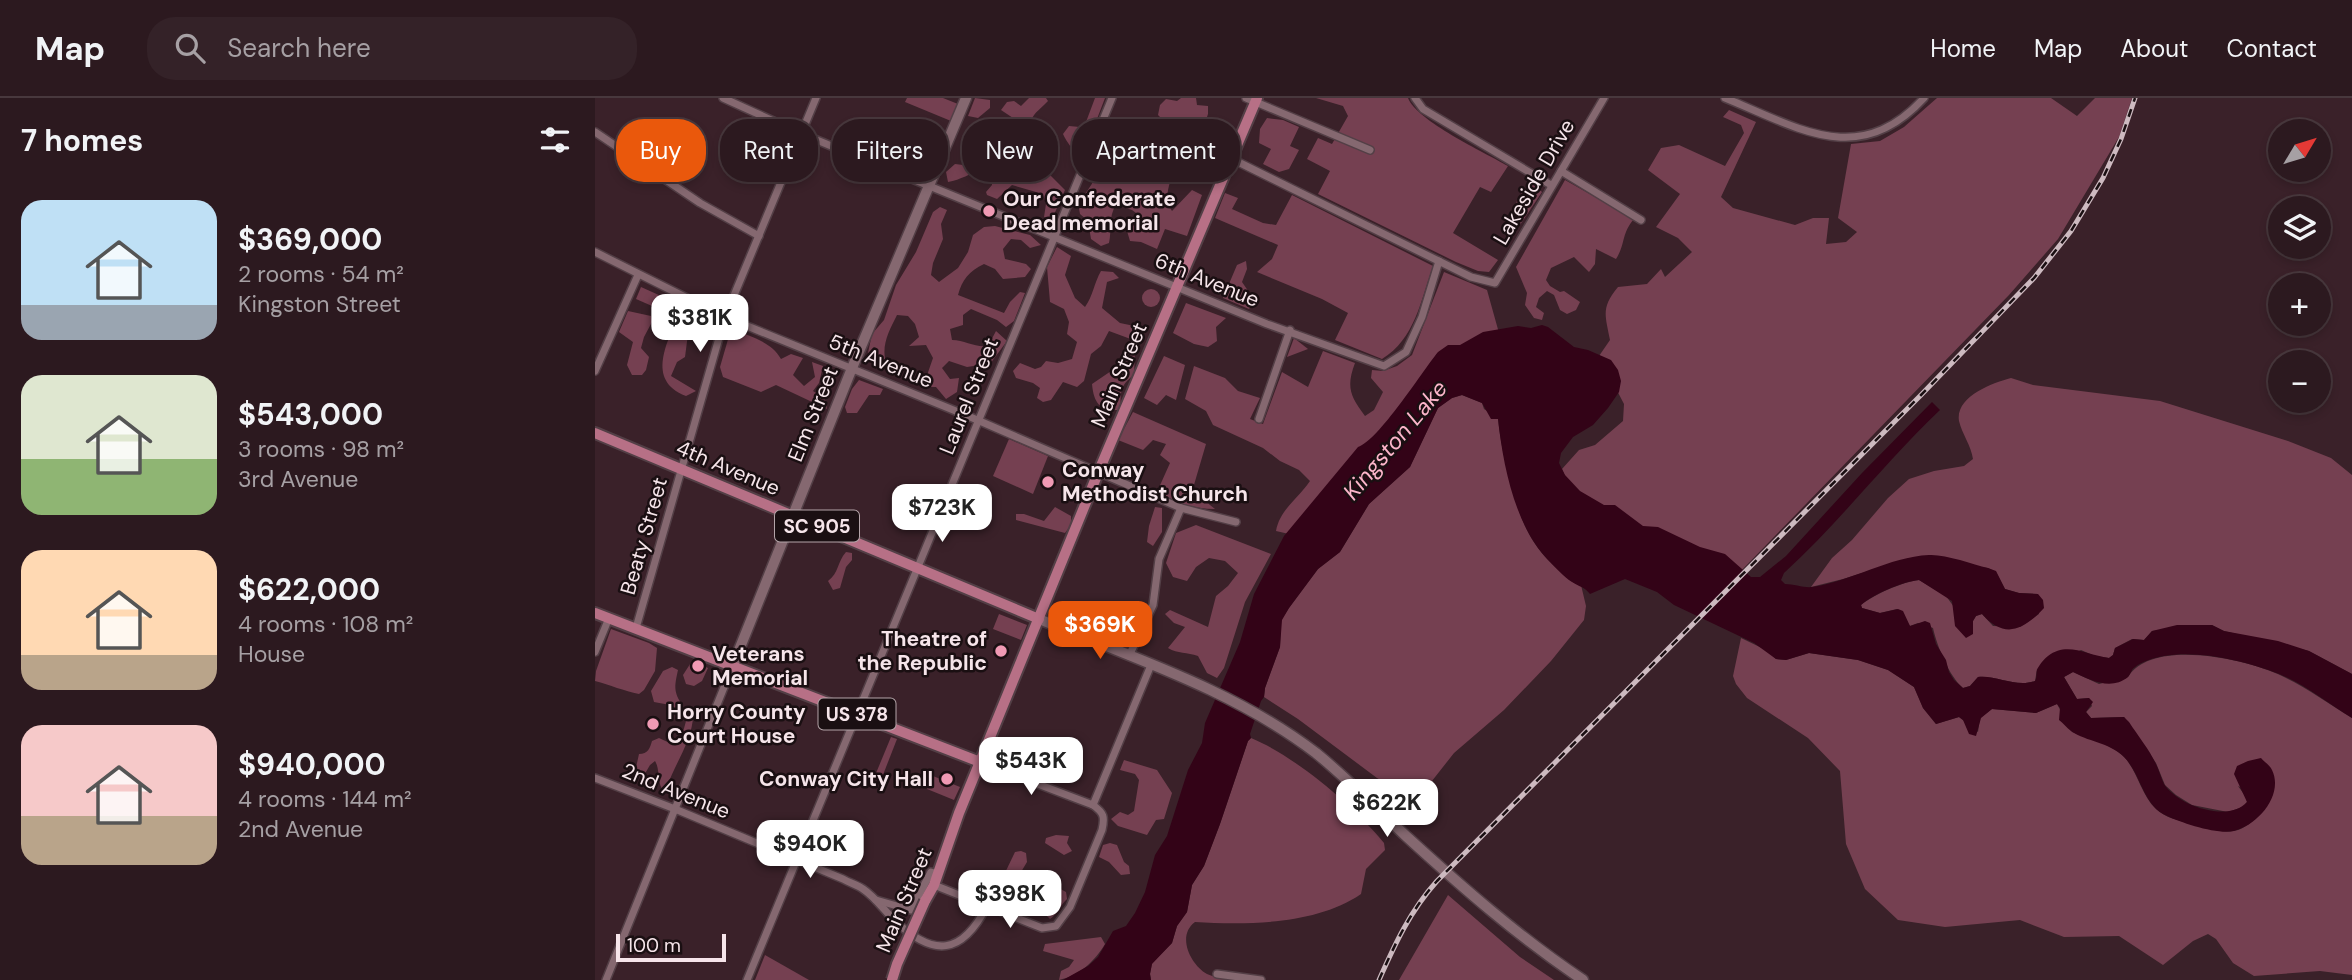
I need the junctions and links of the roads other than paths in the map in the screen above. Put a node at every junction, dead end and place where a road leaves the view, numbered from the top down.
1 (723, 98) edge
2 (816, 98) edge
3 (966, 98) edge
4 (1112, 98) edge
5 (1415, 98) edge
6 (1604, 98) edge
7 (1725, 98) edge
8 (1924, 98) edge
9 (1253, 99) edge
10 (769, 119) edge
11 (808, 119) edge
12 (595, 132) edge
13 (1240, 136) edge
14 (818, 140) edge
15 (1370, 150) dead end
16 (1240, 163) edge
17 (1560, 171) junction
18 (782, 182) edge
19 (1222, 182) edge
20 (930, 186) junction
21 (1551, 186) junction
22 (1640, 220) dead end
23 (759, 236) junction
24 (1054, 237) junction
25 (595, 252) edge
26 (1439, 261) junction
27 (638, 275) junction
28 (1178, 287) junction
29 (725, 317) junction
30 (1290, 330) junction
31 (852, 368) junction
32 (595, 371) edge
33 (1259, 419) dead end
34 (978, 420) junction
35 (595, 433) edge
36 (681, 469) junction
37 (1098, 472) junction
38 (1181, 508) junction
39 (793, 516) junction
40 (1236, 522) dead end
41 (917, 567) junction
42 (595, 613) edge
43 (609, 618) junction
44 (1039, 619) junction
45 (636, 628) junction
46 (595, 652) edge
47 (1129, 656) junction
48 (733, 665) junction
49 (1151, 665) junction
50 (858, 714) junction
51 (980, 762) junction
52 (595, 778) edge
53 (1093, 805) junction
54 (675, 809) junction
55 (798, 859) junction
56 (936, 879) junction
57 (874, 899) junction
58 (987, 906) junction
59 (1217, 974) dead end
60 (606, 980) edge
61 (747, 980) edge
62 (892, 980) edge
63 (1261, 980) edge
64 (1583, 980) edge

1 - 10 street, 6th Avenue
2 - 11 street, Beaty Street
3 - 20 main road, Elm Street
4 - 24 street, Laurel Street
5 - 21 street
6 - 17 street, Lakeside Drive
7 - 8 street
9 - 13 main road, Main Street
9 - 15 street
12 - 23 street
14 - 20 street, 6th Avenue
16 - 26 street
17 - 21 street, Lakeside Drive
17 - 22 street
18 - 23 street, Beaty Street
19 - 28 main road, Main Street
20 - 24 street, 6th Avenue
20 - 31 main road, Elm Street
21 - 26 street, Lakeside Drive
23 - 29 street, Beaty Street
24 - 28 street, 6th Avenue
24 - 34 street, Laurel Street
25 - 27 street, 5th Avenue
26 - 30 street, 6th Avenue
27 - 29 street, 5th Avenue
27 - 32 street
28 - 30 street, 6th Avenue
28 - 37 main road, Main Street
29 - 31 street, 5th Avenue
29 - 36 street, Beaty Street
30 - 33 street
31 - 34 street, 5th Avenue
31 - 39 main road, Elm Street
34 - 37 street, 5th Avenue
34 - 41 street, Laurel Street
35 - 36 main road, 4th Avenue / SC 905
36 - 39 main road, 4th Avenue / SC 905
36 - 45 street, Beaty Street
37 - 38 street, 5th Avenue
37 - 44 main road, Main Street
38 - 40 street, 5th Avenue
38 - 47 street
39 - 41 main road, 4th Avenue / SC 905
39 - 48 main road, Elm Street
41 - 44 main road, 4th Avenue / SC 905
41 - 50 street, Laurel Street
42 - 43 main road, US 378
43 - 45 main road, US 378
43 - 46 street, Beaty Street
44 - 47 main road, SC 905
44 - 51 main road, Main Street
45 - 48 main road, US 378
47 - 49 main road, SC 905
48 - 50 main road, US 378
48 - 54 street, Elm Street
49 - 53 street
49 - 64 main road, SC 905
50 - 51 main road, US 378
50 - 55 street, Laurel Street
51 - 53 street
51 - 56 main road, Main Street
52 - 54 street, 2nd Avenue
53 - 58 street
54 - 55 street, 2nd Avenue
54 - 60 street, Elm Street
55 - 57 street, 2nd Avenue
55 - 61 street, Laurel Street
56 - 57 street
56 - 58 street
56 - 62 main road, Main Street, bridge
57 - 58 street, 2nd Avenue
59 - 63 street

